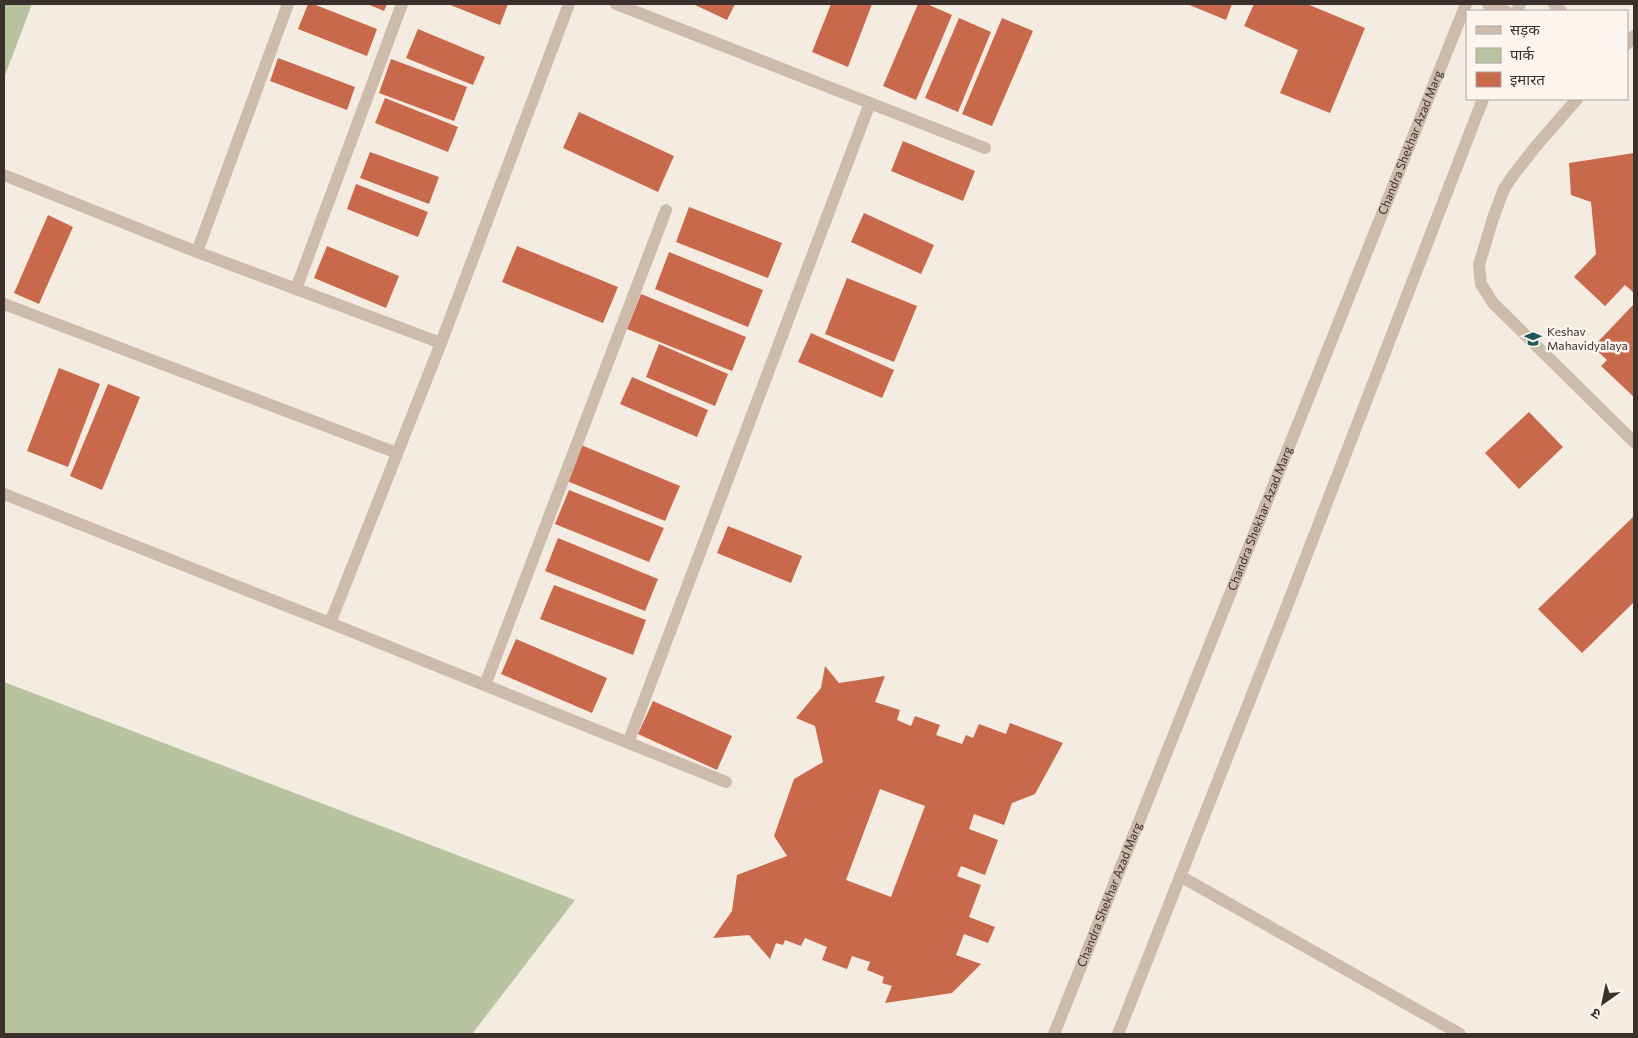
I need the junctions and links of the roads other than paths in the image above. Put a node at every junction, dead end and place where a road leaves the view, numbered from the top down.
1 (288, 4) edge
2 (402, 4) edge
3 (569, 4) edge
4 (616, 4) edge
5 (1466, 4) edge
6 (1488, 4) edge
7 (1503, 10) edge
8 (1483, 100) edge
9 (1576, 100) edge
10 (870, 103) junction
11 (985, 148) dead end
12 (4, 175) edge
13 (666, 210) dead end
14 (197, 252) junction
15 (296, 289) junction
16 (4, 304) edge
17 (441, 343) junction
18 (1634, 442) edge
19 (397, 453) junction
20 (4, 494) edge
21 (330, 623) junction
22 (485, 685) junction
23 (628, 743) junction
24 (726, 782) dead end
25 (1180, 876) junction
26 (1054, 1034) edge
27 (1118, 1034) edge
28 (1460, 1034) edge

1 - 14 street
2 - 15 street
3 - 17 street
4 - 10 street
5 - 26 street, Chandra Shekhar Azad Marg
6 - 7 street
8 - 25 street
9 - 18 street
10 - 11 street
10 - 23 street
12 - 14 street
13 - 22 street
14 - 15 street
15 - 17 street
16 - 19 street
17 - 19 street
19 - 21 street
20 - 21 street
21 - 22 street
22 - 23 street
23 - 24 street
25 - 27 street
25 - 28 street

